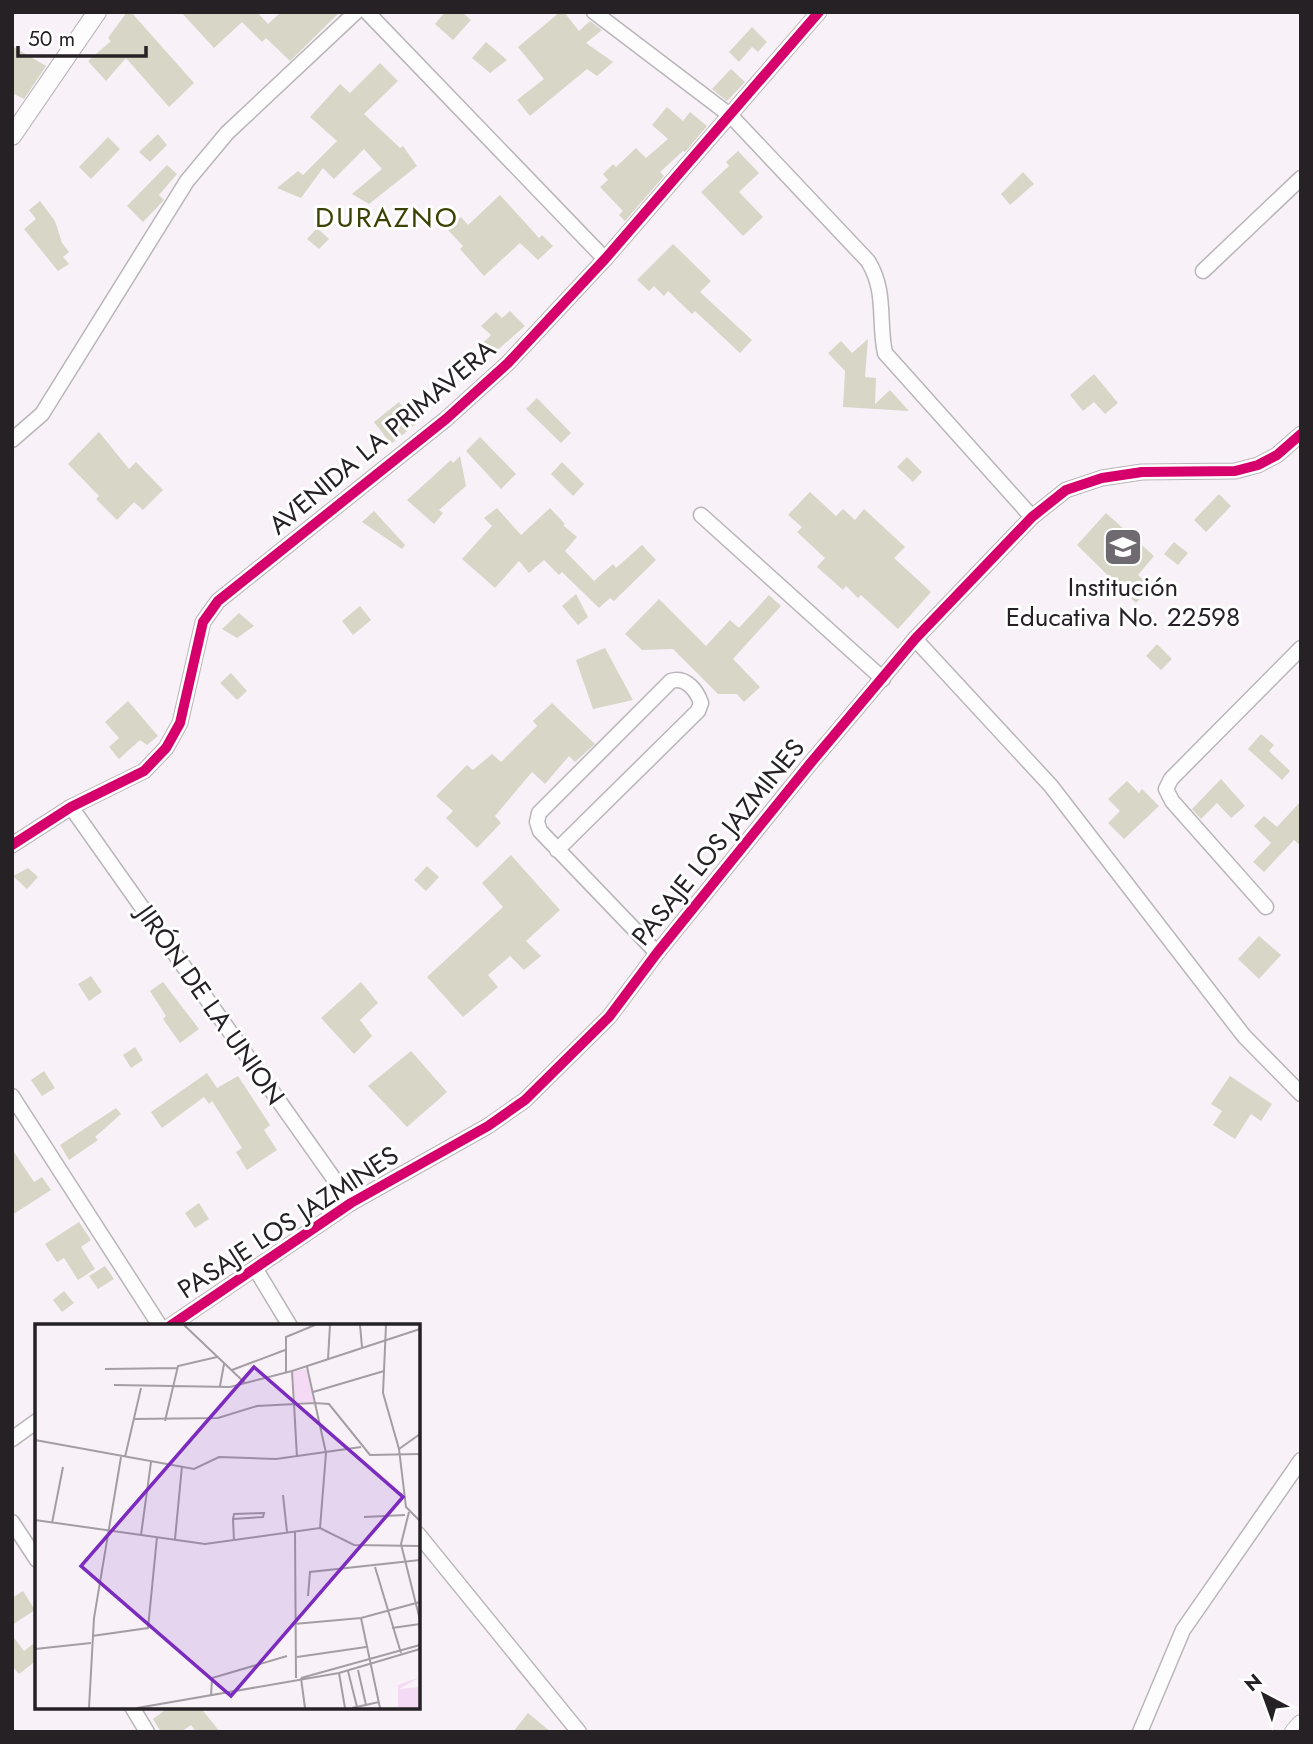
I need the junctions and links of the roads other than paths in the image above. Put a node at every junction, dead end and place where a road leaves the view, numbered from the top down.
1 (97, 12) edge
2 (356, 12) edge
3 (367, 12) edge
4 (594, 12) edge
5 (819, 12) edge
6 (732, 116) junction
7 (19, 117) edge
8 (12, 136) edge
9 (1301, 178) edge
10 (605, 259) junction
11 (1203, 271) dead end
12 (1301, 434) edge
13 (12, 440) edge
14 (701, 515) dead end
15 (1032, 517) junction
16 (915, 639) junction
17 (1301, 648) edge
18 (883, 679) junction
19 (71, 807) junction
20 (12, 845) edge
21 (557, 850) junction
22 (1266, 906) dead end
23 (657, 953) junction
24 (1301, 1094) edge
25 (12, 1096) edge
26 (351, 1203) junction
27 (255, 1269) junction
28 (159, 1324) edge
29 (173, 1324) edge
30 (289, 1324) edge
31 (35, 1422) edge
32 (12, 1439) edge
33 (1301, 1460) edge
34 (12, 1522) edge
35 (420, 1536) edge
36 (35, 1557) edge
37 (133, 1709) edge
38 (1301, 1724) edge
39 (147, 1732) edge
40 (579, 1732) edge
41 (1140, 1732) edge
42 (1294, 1732) edge

1 - 7 street
2 - 13 street
3 - 10 street
4 - 6 street
5 - 6 street, AVENIDA LA PRIMAVERA
6 - 10 street, AVENIDA LA PRIMAVERA
6 - 15 street
7 - 8 street
9 - 11 street
10 - 19 street, AVENIDA LA PRIMAVERA
12 - 15 street, PASAJE LOS JAZMINES
14 - 18 street
15 - 16 street, PASAJE LOS JAZMINES
16 - 18 street, PASAJE LOS JAZMINES
16 - 24 street
17 - 22 street
18 - 23 street, PASAJE LOS JAZMINES
19 - 20 street, AVENIDA LA PRIMAVERA
19 - 26 street, JIRÓN DE LA UNION
21 - 21 street
21 - 23 street
23 - 26 street, PASAJE LOS JAZMINES
25 - 28 street
26 - 27 street, PASAJE LOS JAZMINES
27 - 29 street, PASAJE LOS JAZMINES
27 - 30 street
31 - 32 street
33 - 41 street
34 - 36 street
35 - 40 street
37 - 39 street
38 - 42 street

